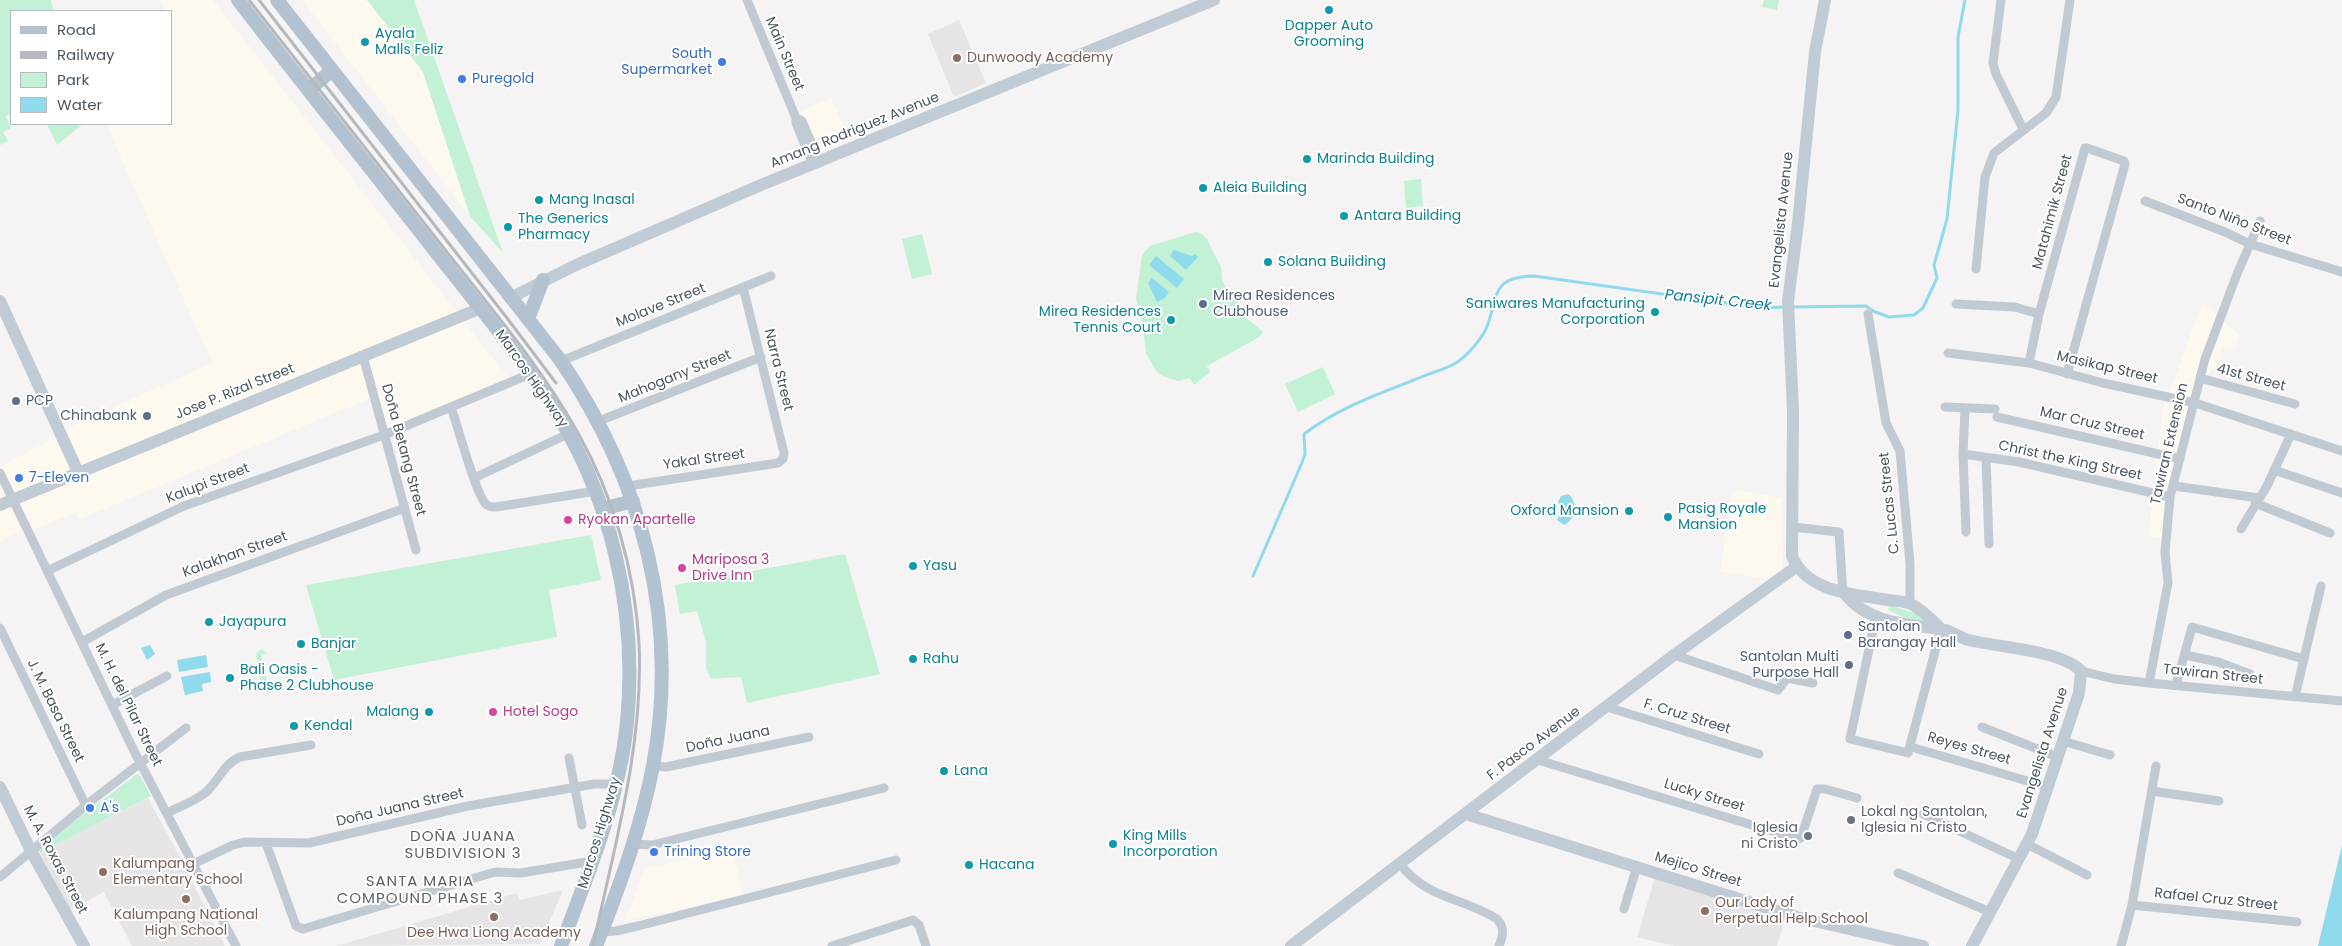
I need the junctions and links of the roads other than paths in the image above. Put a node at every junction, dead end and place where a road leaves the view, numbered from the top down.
1 (238, 0) edge
2 (277, 0) edge
3 (747, 0) edge
4 (1214, 0) edge
5 (1826, 0) edge
6 (2001, 0) edge
7 (2070, 0) edge
8 (332, 70) junction
9 (308, 90) junction
10 (2023, 128) junction
11 (816, 164) junction
12 (2146, 201) dead end
13 (2260, 221) dead end
14 (2250, 244) junction
15 (1976, 269) dead end
16 (2342, 272) edge
17 (771, 276) dead end
18 (543, 280) junction
19 (743, 287) junction
20 (510, 298) junction
21 (0, 301) edge
22 (1956, 304) dead end
23 (481, 308) junction
24 (1868, 314) dead end
25 (2039, 314) junction
26 (528, 319) junction
27 (1948, 353) dead end
28 (363, 356) junction
29 (761, 357) junction
30 (561, 361) junction
31 (2029, 363) junction
32 (530, 374) junction
33 (2068, 374) junction
34 (2200, 378) junction
35 (2195, 403) junction
36 (2295, 404) dead end
37 (451, 407) junction
38 (1944, 407) dead end
39 (1965, 409) junction
40 (599, 422) junction
41 (568, 434) junction
42 (2291, 434) junction
43 (384, 435) junction
44 (2342, 451) edge
45 (1963, 454) junction
46 (1986, 458) junction
47 (783, 459) joint
48 (2180, 459) junction
49 (2274, 470) junction
50 (78, 472) junction
51 (0, 473) edge
52 (474, 478) junction
53 (628, 486) junction
54 (2174, 486) junction
55 (596, 491) junction
56 (2342, 493) edge
57 (2170, 497) junction
58 (634, 501) junction
59 (2257, 501) junction
60 (6, 502) edge
61 (405, 508) junction
62 (602, 508) junction
63 (1792, 527) junction
64 (2241, 529) dead end
65 (1966, 532) dead end
66 (2330, 534) dead end
67 (1989, 544) dead end
68 (416, 550) dead end
69 (1796, 567) junction
70 (47, 571) junction
71 (2321, 586) dead end
72 (1844, 594) junction
73 (1910, 604) junction
74 (1876, 616) junction
75 (0, 628) edge
76 (1941, 629) junction
77 (82, 642) junction
78 (1674, 655) junction
79 (2185, 655) junction
80 (2304, 659) junction
81 (2081, 671) junction
82 (2250, 674) dead end
83 (167, 676) dead end
84 (2149, 682) junction
85 (1813, 684) dead end
86 (2176, 685) junction
87 (2295, 697) junction
88 (2342, 701) edge
89 (112, 705) junction
90 (1607, 707) junction
91 (1982, 727) dead end
92 (186, 728) dead end
93 (809, 737) dead end
94 (2063, 741) junction
95 (311, 745) dead end
96 (1911, 747) junction
97 (1759, 754) dead end
98 (2110, 755) dead end
99 (2058, 757) junction
100 (569, 758) dead end
101 (1538, 760) junction
102 (140, 764) junction
103 (653, 766) junction
104 (2156, 766) dead end
105 (617, 784) junction
106 (0, 787) edge
107 (2048, 787) junction
108 (575, 788) junction
109 (884, 788) dead end
110 (2152, 791) junction
111 (1857, 798) dead end
112 (2220, 801) dead end
113 (86, 806) junction
114 (167, 813) junction
115 (1466, 814) junction
116 (1923, 814) dead end
117 (582, 825) dead end
118 (266, 843) junction
119 (633, 844) junction
120 (2027, 844) junction
121 (31, 851) junction
122 (896, 860) dead end
123 (2019, 860) junction
124 (593, 861) junction
125 (193, 864) junction
126 (1400, 864) junction
127 (1636, 866) junction
128 (1898, 873) dead end
129 (2086, 875) dead end
130 (0, 877) edge
131 (2132, 905) junction
132 (1624, 909) dead end
133 (1990, 912) junction
134 (2297, 922) dead end
135 (602, 932) junction
136 (84, 946) edge
137 (236, 946) edge
138 (560, 946) edge
139 (596, 946) edge
140 (832, 946) edge
141 (926, 946) edge
142 (1291, 946) edge
143 (1498, 946) edge
144 (1922, 946) edge
145 (1972, 946) edge
146 (2121, 946) edge

1 - 9 main road, Marcos Highway
2 - 8 main road
3 - 11 street, Main Street
4 - 11 street, Amang Rodriguez Avenue
5 - 63 street, Evangelista Avenue
6 - 10 street
7 - 10 street
8 - 9 main road
8 - 20 main road
9 - 23 main road, Marcos Highway
10 - 15 street
11 - 18 street, Amang Rodriguez Avenue
12 - 14 street, Santo Niño Street
13 - 14 street, Tawiran Extension
14 - 16 street, Santo Niño Street
14 - 34 street, Tawiran Extension
17 - 19 street, Molave Street
18 - 20 street, Amang Rodriguez Avenue
18 - 26 main road
19 - 29 street, Narra Street
19 - 30 street, Molave Street
20 - 26 main road
21 - 50 street
22 - 25 street
23 - 28 street, Jose P. Rizal Street
23 - 32 main road, Marcos Highway
24 - 73 street, C. Lucas Street
25 - 31 street, Matahimik Street
25 - 33 street, Matahimik Street
26 - 30 main road
27 - 31 street, Masikap Street
28 - 43 street, Doña Betang Street
28 - 50 street, Jose P. Rizal Street
29 - 40 street, Mahogany Street
29 - 47 street, Narra Street
30 - 40 main road
31 - 33 street, Masikap Street
32 - 37 street
32 - 41 main road, Marcos Highway
33 - 35 street, Masikap Street
34 - 35 street, Tawiran Extension
34 - 36 street, 41st Street
35 - 42 street, Masikap Street
35 - 48 street, Tawiran Extension
37 - 43 street
37 - 52 street
38 - 39 street, Mar Cruz Street
39 - 45 street
39 - 48 street, Mar Cruz Street
40 - 53 main road
41 - 52 street
41 - 55 main road, Marcos Highway
42 - 44 street, Masikap Street
42 - 49 street
43 - 61 street, Doña Betang Street
43 - 70 street, Kalupi Street
45 - 46 street, Christ the King Street
45 - 65 street
46 - 57 street, Christ the King Street
46 - 67 street
47 - 53 street, Yakal Street
48 - 54 street, Tawiran Extension
49 - 56 street
49 - 59 street
50 - 60 street, Jose P. Rizal Street
51 - 60 street, M. H. del Pilar Street
52 - 55 street
53 - 58 main road
54 - 57 street, Tawiran Extension
54 - 59 street
55 - 62 main road, Marcos Highway
57 - 84 street, Tawiran Extension
58 - 62 main road
58 - 103 main road
59 - 64 street
59 - 66 street
60 - 70 street, M. H. del Pilar Street
61 - 68 street, Doña Betang Street
61 - 77 street, Kalakhan Street
62 - 105 main road, Marcos Highway
63 - 69 street, Evangelista Avenue
63 - 72 street
69 - 72 street
69 - 78 street, F. Pasco Avenue
70 - 77 street, M. H. del Pilar Street
71 - 80 street
72 - 73 street
72 - 74 street
73 - 76 street
74 - 76 street
74 - 96 street
75 - 113 street, J. M. Basa Street
76 - 81 street
76 - 96 street
77 - 89 street, M. H. del Pilar Street
78 - 85 street
78 - 90 street, F. Pasco Avenue
79 - 80 street
79 - 82 street
79 - 86 street
80 - 87 street
81 - 84 street, Tawiran Street
81 - 94 street, Evangelista Avenue
83 - 89 street
84 - 86 street, Tawiran Street
86 - 87 street, Tawiran Street
87 - 88 street, Tawiran Street
89 - 102 street, M. H. del Pilar Street
90 - 97 street, F. Cruz Street
90 - 101 street, F. Pasco Avenue
91 - 99 street
92 - 102 street
93 - 103 street, Doña Juana
94 - 98 street
94 - 99 street, Evangelista Avenue
95 - 114 street
96 - 107 street, Reyes Street
99 - 107 street, Evangelista Avenue
100 - 108 street
101 - 111 street, Lucky Street
101 - 115 street, F. Pasco Avenue
102 - 113 street
102 - 114 street, M. H. del Pilar Street
103 - 119 main road
104 - 110 street
105 - 108 street, Doña Juana Street
105 - 124 main road, Marcos Highway
106 - 121 street, M. A. Roxas Street
107 - 120 street, Evangelista Avenue
108 - 117 street
108 - 118 street, Doña Juana Street
109 - 119 street
110 - 112 street
110 - 131 street
113 - 121 street
114 - 125 street, M. H. del Pilar Street
115 - 126 street, F. Pasco Avenue
115 - 127 street, Mejico Street
116 - 123 street
118 - 124 street
118 - 125 street, Doña Juana Street
119 - 135 main road
120 - 123 street, Evangelista Avenue
120 - 129 street
121 - 130 street
121 - 136 street, M. A. Roxas Street
122 - 135 street
123 - 133 street, Evangelista Avenue
124 - 138 main road, Marcos Highway
125 - 137 street, M. H. del Pilar Street
126 - 142 street, F. Pasco Avenue
126 - 143 street
127 - 132 street
127 - 144 street, Mejico Street
128 - 133 street
131 - 134 street, Rafael Cruz Street
131 - 146 street
133 - 145 street, Evangelista Avenue
135 - 139 main road
140 - 141 street

